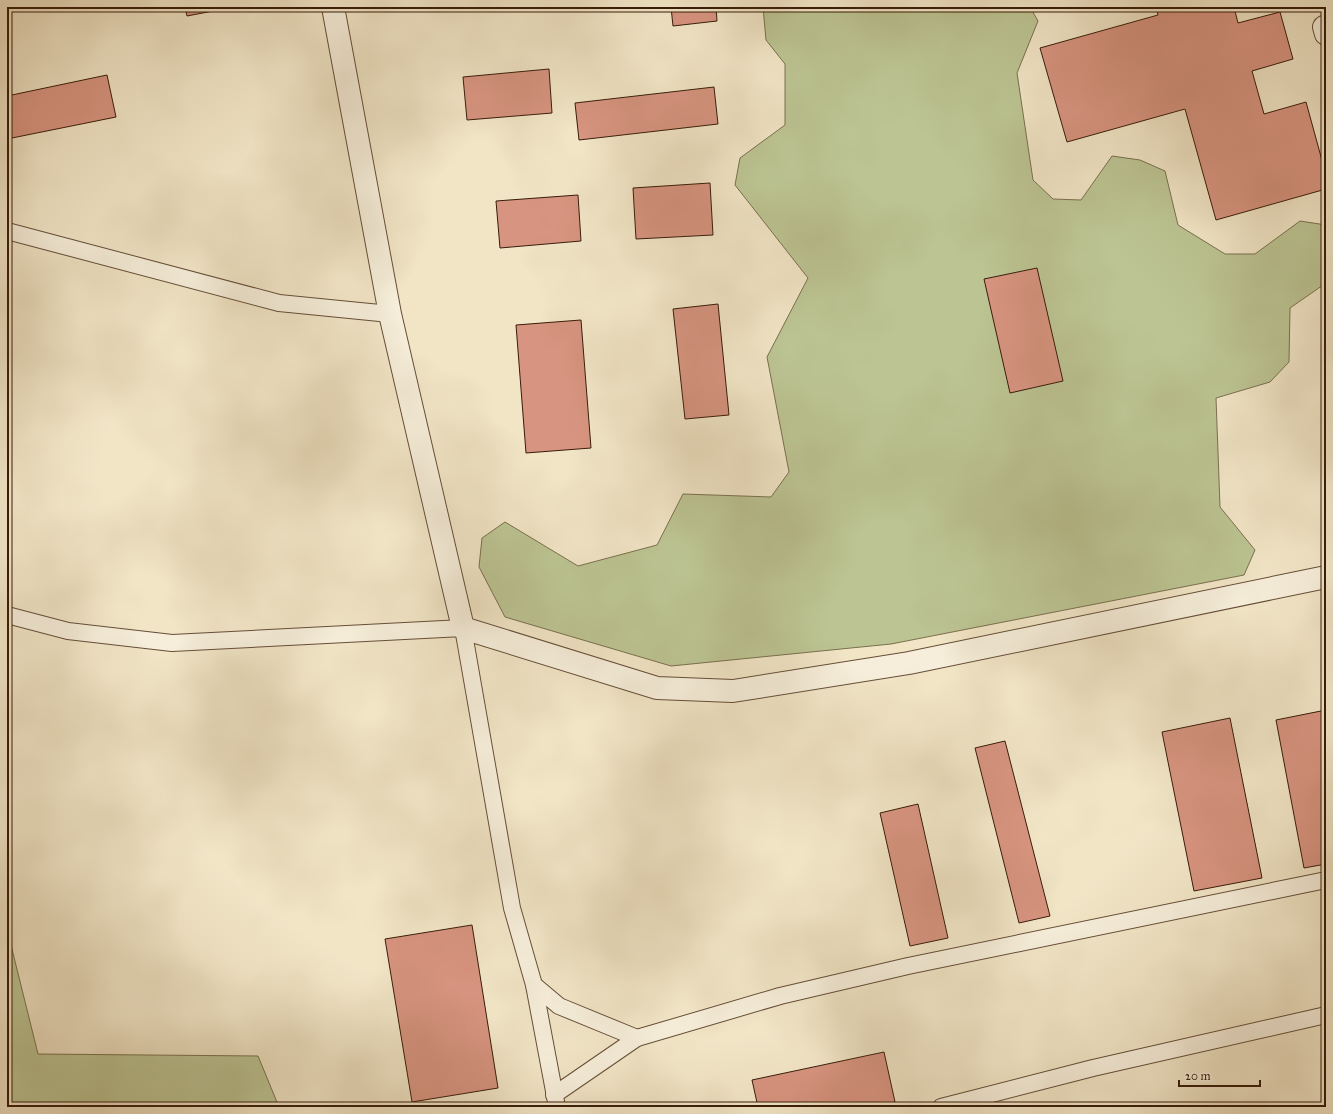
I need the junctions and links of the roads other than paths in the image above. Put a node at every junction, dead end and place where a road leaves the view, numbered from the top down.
1 (332, 7) edge
2 (1326, 26) edge
3 (1326, 34) edge
4 (7, 231) edge
5 (390, 314) junction
6 (1326, 577) edge
7 (7, 615) edge
8 (463, 628) junction
9 (1326, 880) edge
10 (534, 985) junction
11 (1326, 1015) edge
12 (636, 1038) junction
13 (556, 1101) edge
14 (941, 1107) edge

1 - 5 street
2 - 3 street
4 - 5 lane
5 - 8 street
6 - 8 street
7 - 8 lane
8 - 10 lane
9 - 12 lane
10 - 12 lane
10 - 13 lane
11 - 14 lane
12 - 13 lane

